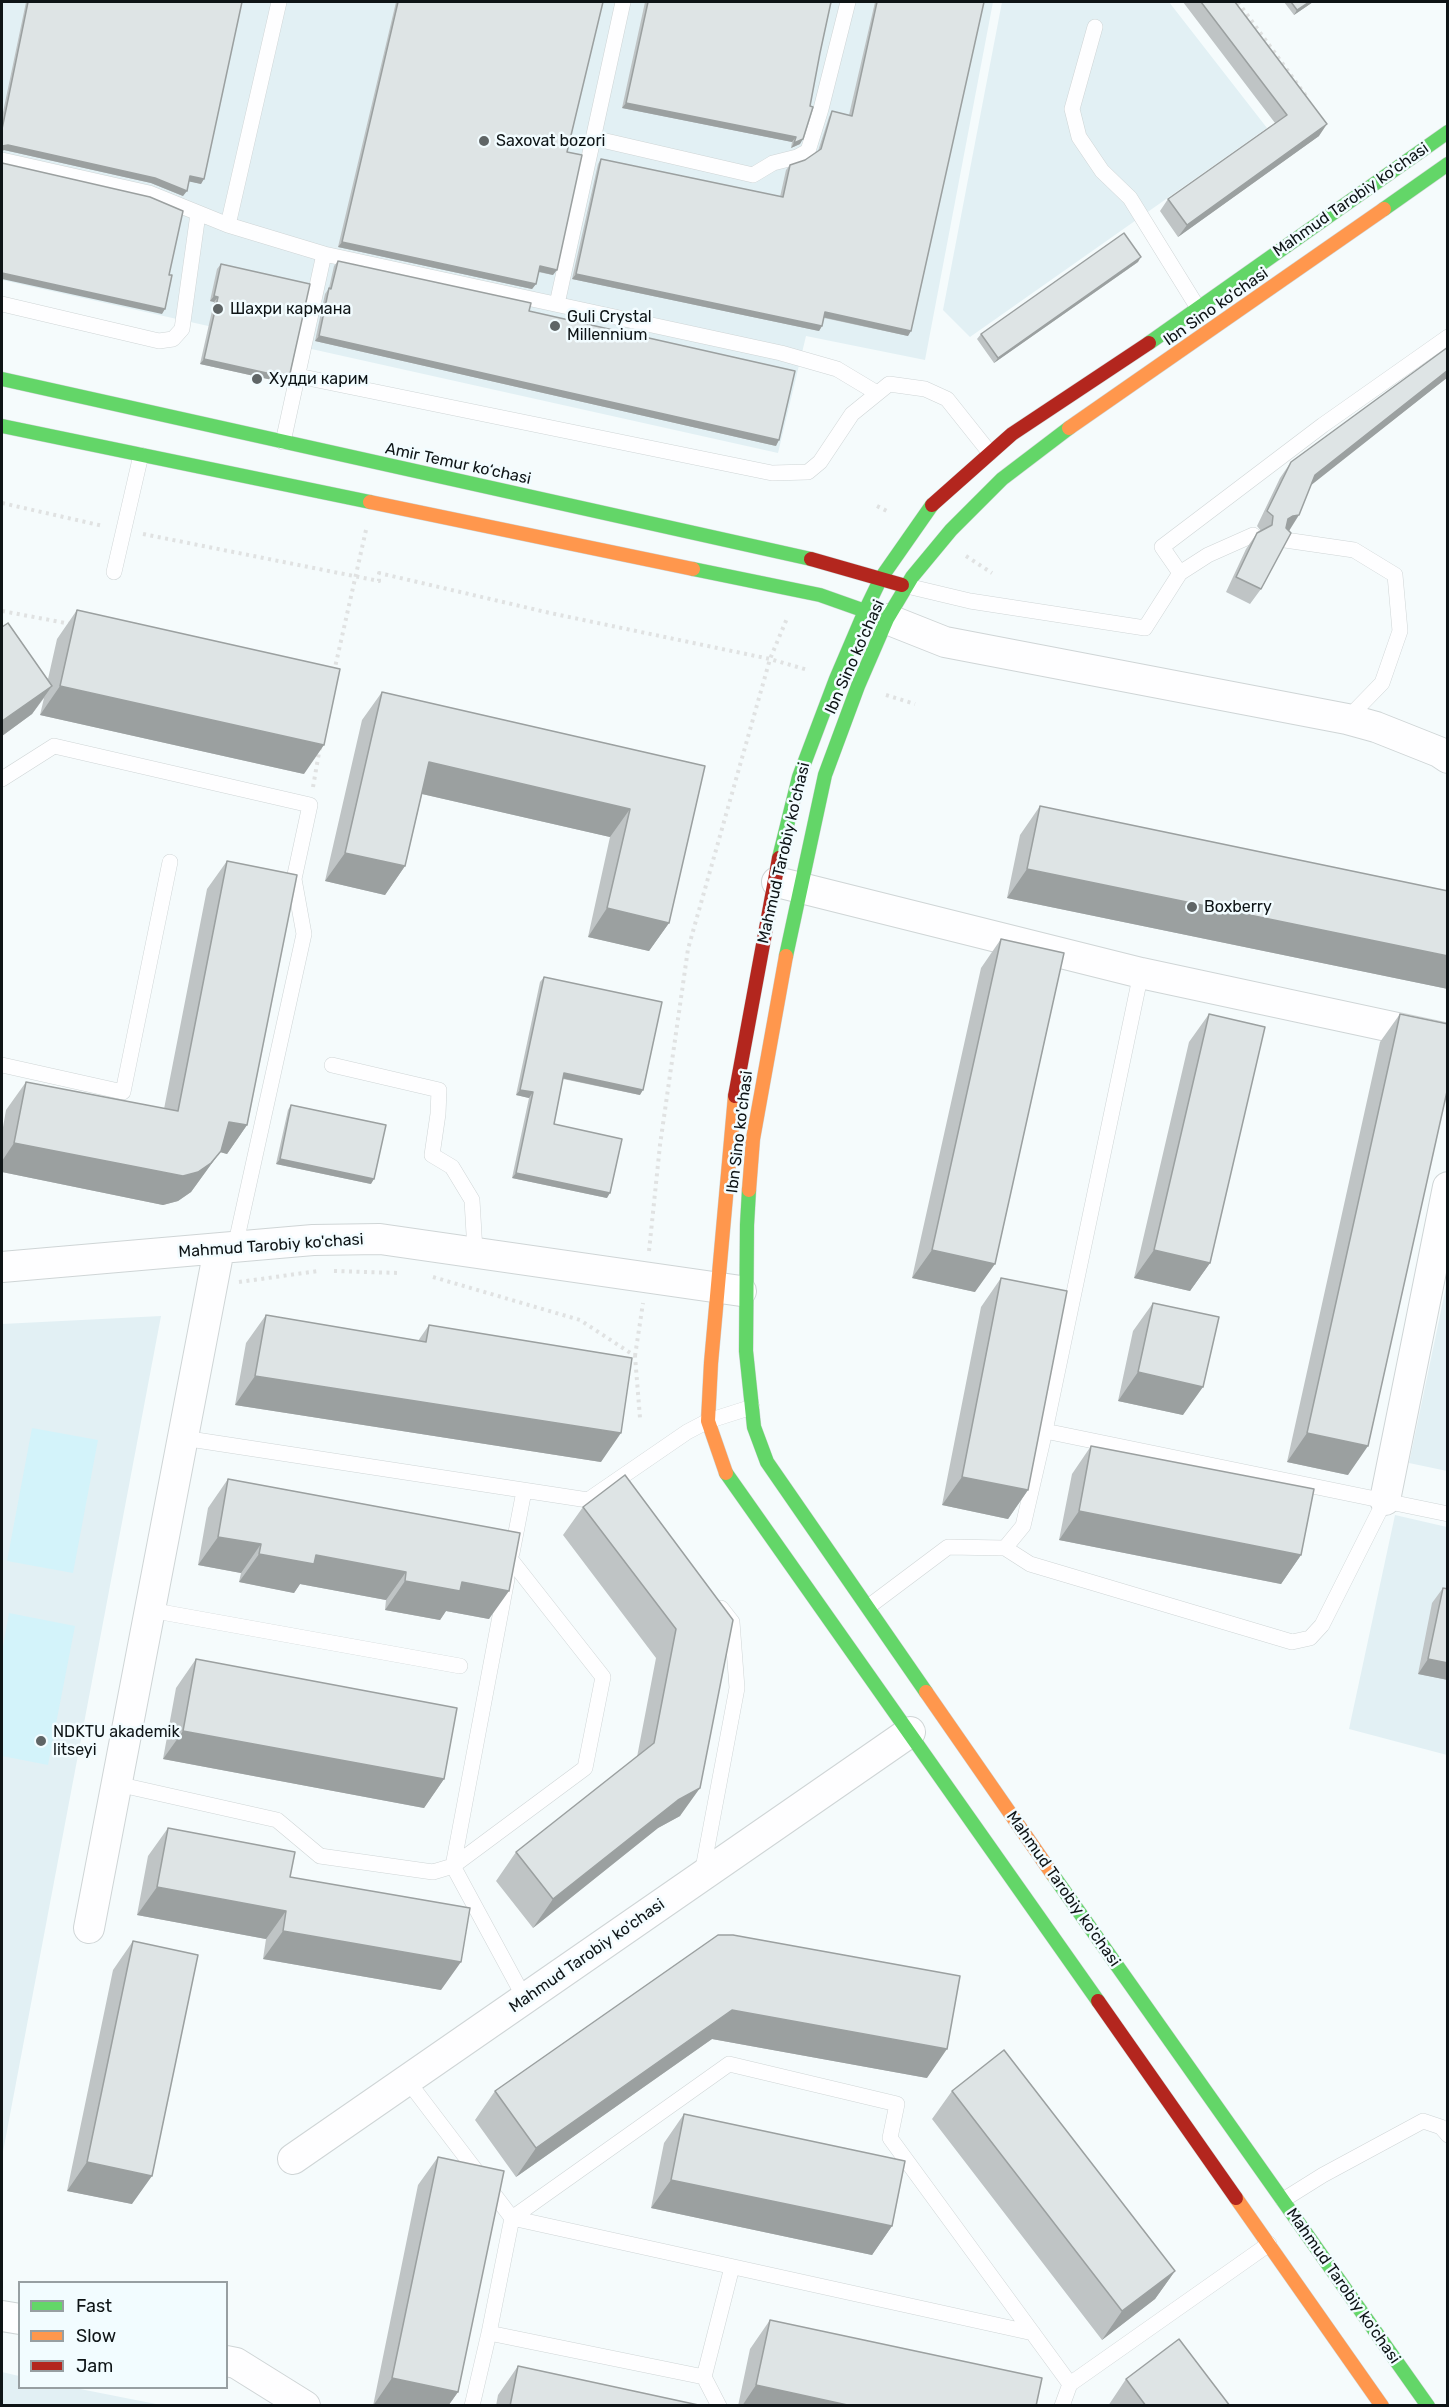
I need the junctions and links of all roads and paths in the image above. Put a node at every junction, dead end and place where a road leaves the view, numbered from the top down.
1 (279, 2) edge
2 (623, 2) edge
3 (848, 2) edge
4 (1238, 2) edge
5 (1095, 27) dead end
6 (1310, 101) edge
7 (1448, 132) edge
8 (593, 138) junction
9 (2, 160) edge
10 (1448, 164) edge
11 (198, 214) junction
12 (228, 225) junction
13 (324, 254) junction
14 (2, 304) edge
15 (556, 304) junction
16 (1198, 308) junction
17 (1448, 337) edge
18 (298, 376) junction
19 (2, 379) edge
20 (877, 393) junction
21 (2, 426) edge
22 (283, 442) junction
23 (990, 453) junction
24 (141, 455) junction
25 (372, 502) junction
26 (2, 503) edge
27 (124, 530) junction
28 (1252, 535) dead end
29 (1285, 540) edge
30 (114, 572) dead end
31 (1180, 573) junction
32 (355, 576) junction
33 (881, 578) junction
34 (907, 586) junction
35 (800, 591) junction
36 (2, 610) edge
37 (876, 615) junction
38 (83, 626) edge
39 (770, 659) junction
40 (333, 678) edge
41 (1347, 719) junction
42 (322, 736) edge
43 (1448, 758) edge
44 (2, 779) edge
45 (310, 805) junction
46 (170, 862) dead end
47 (786, 884) junction
48 (1142, 974) junction
49 (1448, 1039) edge
50 (2, 1065) edge
51 (332, 1065) dead end
52 (1448, 1187) edge
53 (227, 1248) junction
54 (474, 1251) junction
55 (2, 1267) edge
56 (321, 1270) dead end
57 (331, 1270) dead end
58 (408, 1273) dead end
59 (430, 1276) dead end
60 (646, 1278) junction
61 (212, 1287) junction
62 (717, 1289) junction
63 (747, 1291) junction
64 (746, 1351) joint
65 (635, 1356) junction
66 (752, 1407) junction
67 (640, 1418) dead end
68 (708, 1421) junction
69 (1045, 1431) junction
70 (183, 1438) junction
71 (524, 1491) junction
72 (1385, 1500) junction
73 (1448, 1514) edge
74 (1005, 1548) junction
75 (511, 1560) junction
76 (711, 1596) edge
77 (868, 1607) junction
78 (150, 1610) junction
79 (460, 1665) dead end
80 (910, 1732) junction
81 (117, 1784) junction
82 (453, 1866) junction
83 (702, 1876) junction
84 (89, 1928) dead end
85 (525, 1999) junction
86 (407, 2080) junction
87 (1448, 2136) edge
88 (293, 2159) dead end
89 (1283, 2200) junction
90 (512, 2218) junction
91 (1269, 2244) junction
92 (732, 2266) junction
93 (2, 2316) edge
94 (18, 2319) edge
95 (489, 2333) junction
96 (1034, 2333) junction
97 (228, 2361) edge
98 (704, 2377) junction
99 (1070, 2384) junction
100 (305, 2406) edge
101 (472, 2406) edge
102 (719, 2406) edge
103 (1062, 2406) edge
104 (1382, 2406) edge
105 (1428, 2406) edge

1 - 12 lane
2 - 8 lane
3 - 8 lane
4 - 6 path
5 - 16 lane
7 - 16 main road, Mahmud Tarobiy ko'chasi
8 - 15 lane
9 - 11 lane
10 - 34 main road, Ibn Sino ko'chasi
11 - 12 lane
11 - 14 lane
12 - 13 lane
13 - 15 lane
13 - 18 lane
15 - 20 lane
16 - 23 main road, Mahmud Tarobiy ko'chasi
17 - 31 lane
18 - 20 lane
18 - 22 lane
19 - 22 main road, Amir Temur ko‘chasi
20 - 23 lane
21 - 24 main road
22 - 33 main road, Amir Temur ko‘chasi
23 - 33 main road, Mahmud Tarobiy ko'chasi
24 - 25 main road
24 - 27 lane
25 - 32 path
25 - 35 main road
26 - 27 path
27 - 30 lane
27 - 32 path
28 - 31 lane
29 - 41 lane
31 - 34 lane
32 - 39 path
32 - 40 path
33 - 34 main road, Amir Temur ko‘chasi
33 - 37 main road, Mahmud Tarobiy ko'chasi
34 - 37 main road, Ibn Sino ko'chasi
35 - 37 main road
35 - 39 path
36 - 38 path
37 - 41 street
37 - 47 main road, Ibn Sino ko'chasi
37 - 47 main road, Mahmud Tarobiy ko'chasi
39 - 60 path
41 - 43 street
42 - 45 path
44 - 45 lane
45 - 53 lane
46 - 50 lane
47 - 48 street
47 - 62 main road, Mahmud Tarobiy ko'chasi
47 - 63 main road, Ibn Sino ko'chasi
48 - 49 street
48 - 69 lane
51 - 54 lane
52 - 72 street
53 - 54 street, Mahmud Tarobiy ko'chasi
53 - 55 street, Mahmud Tarobiy ko'chasi
53 - 61 street
54 - 60 street, Mahmud Tarobiy ko'chasi
56 - 61 path
57 - 58 path
59 - 65 path
60 - 62 street, Mahmud Tarobiy ko'chasi
60 - 65 path
61 - 70 street
62 - 63 street, Mahmud Tarobiy ko'chasi
62 - 68 main road, Mahmud Tarobiy ko'chasi
63 - 64 main road, Ibn Sino ko'chasi
64 - 66 main road, Mahmud Tarobiy ko'chasi
65 - 67 path
66 - 68 lane
66 - 77 main road, Mahmud Tarobiy ko'chasi
68 - 71 lane
68 - 80 main road, Mahmud Tarobiy ko'chasi
69 - 72 lane
69 - 74 lane
70 - 71 lane
70 - 78 street
71 - 75 lane
72 - 73 lane
72 - 74 lane
74 - 77 lane
75 - 82 lane
75 - 82 lane
76 - 83 lane
77 - 89 main road, Mahmud Tarobiy ko'chasi
78 - 79 lane
78 - 81 street
80 - 83 street, Mahmud Tarobiy ko'chasi
80 - 91 main road, Mahmud Tarobiy ko'chasi
81 - 82 lane
81 - 84 street
82 - 85 lane
83 - 85 street, Mahmud Tarobiy ko'chasi
85 - 86 street, Mahmud Tarobiy ko'chasi
86 - 88 street, Mahmud Tarobiy ko'chasi
86 - 90 lane
87 - 89 lane
89 - 105 main road, Mahmud Tarobiy ko'chasi
90 - 92 lane
90 - 95 lane
90 - 96 lane
91 - 99 lane
91 - 104 main road, Mahmud Tarobiy ko'chasi
92 - 96 lane
92 - 98 lane
93 - 94 street
95 - 98 lane
95 - 101 lane
96 - 99 lane
97 - 100 street
98 - 102 lane
99 - 103 lane

